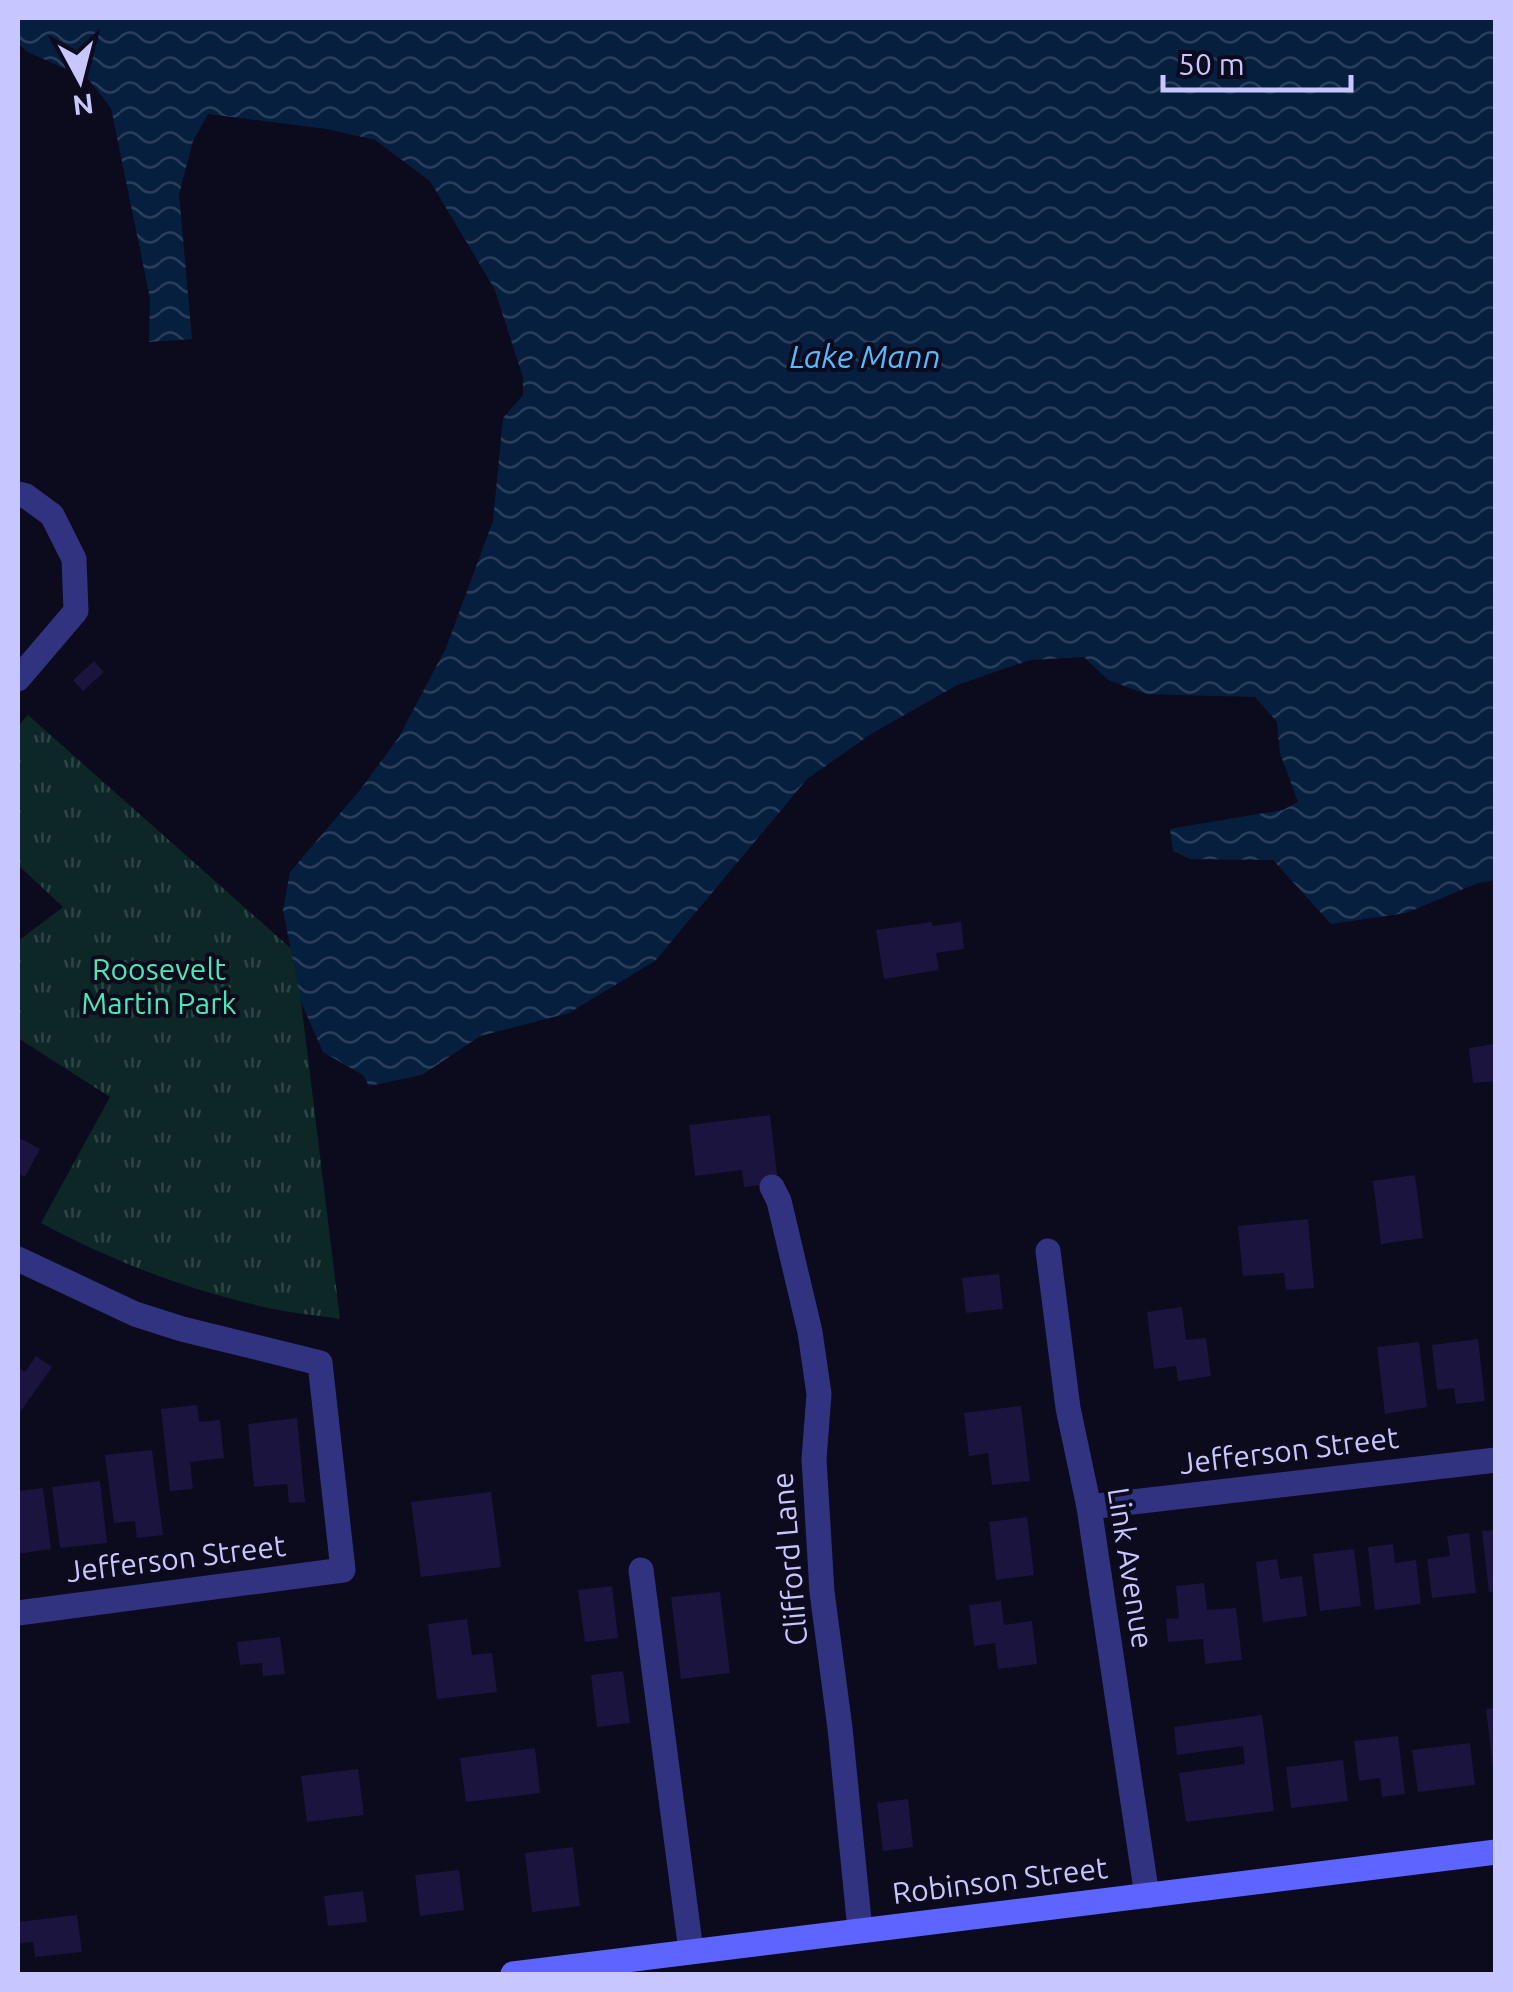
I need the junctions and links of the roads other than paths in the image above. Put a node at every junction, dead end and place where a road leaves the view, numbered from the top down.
1 (18, 494) edge
2 (18, 678) edge
3 (772, 1186) dead end
4 (1048, 1251) dead end
5 (18, 1258) edge
6 (1496, 1460) edge
7 (1089, 1507) junction
8 (641, 1570) dead end
9 (18, 1613) edge
10 (1496, 1852) edge
11 (1147, 1896) junction
12 (860, 1930) junction
13 (690, 1951) junction
14 (513, 1974) edge

1 - 2 street
3 - 12 street, Clifford Lane
4 - 7 street, Link Avenue
5 - 9 street, Jefferson Street
6 - 7 street, Jefferson Street
7 - 11 street, Link Avenue
8 - 13 street
10 - 11 street, Robinson Street
11 - 12 street, Robinson Street
12 - 13 street, Robinson Street
13 - 14 street, Robinson Street

